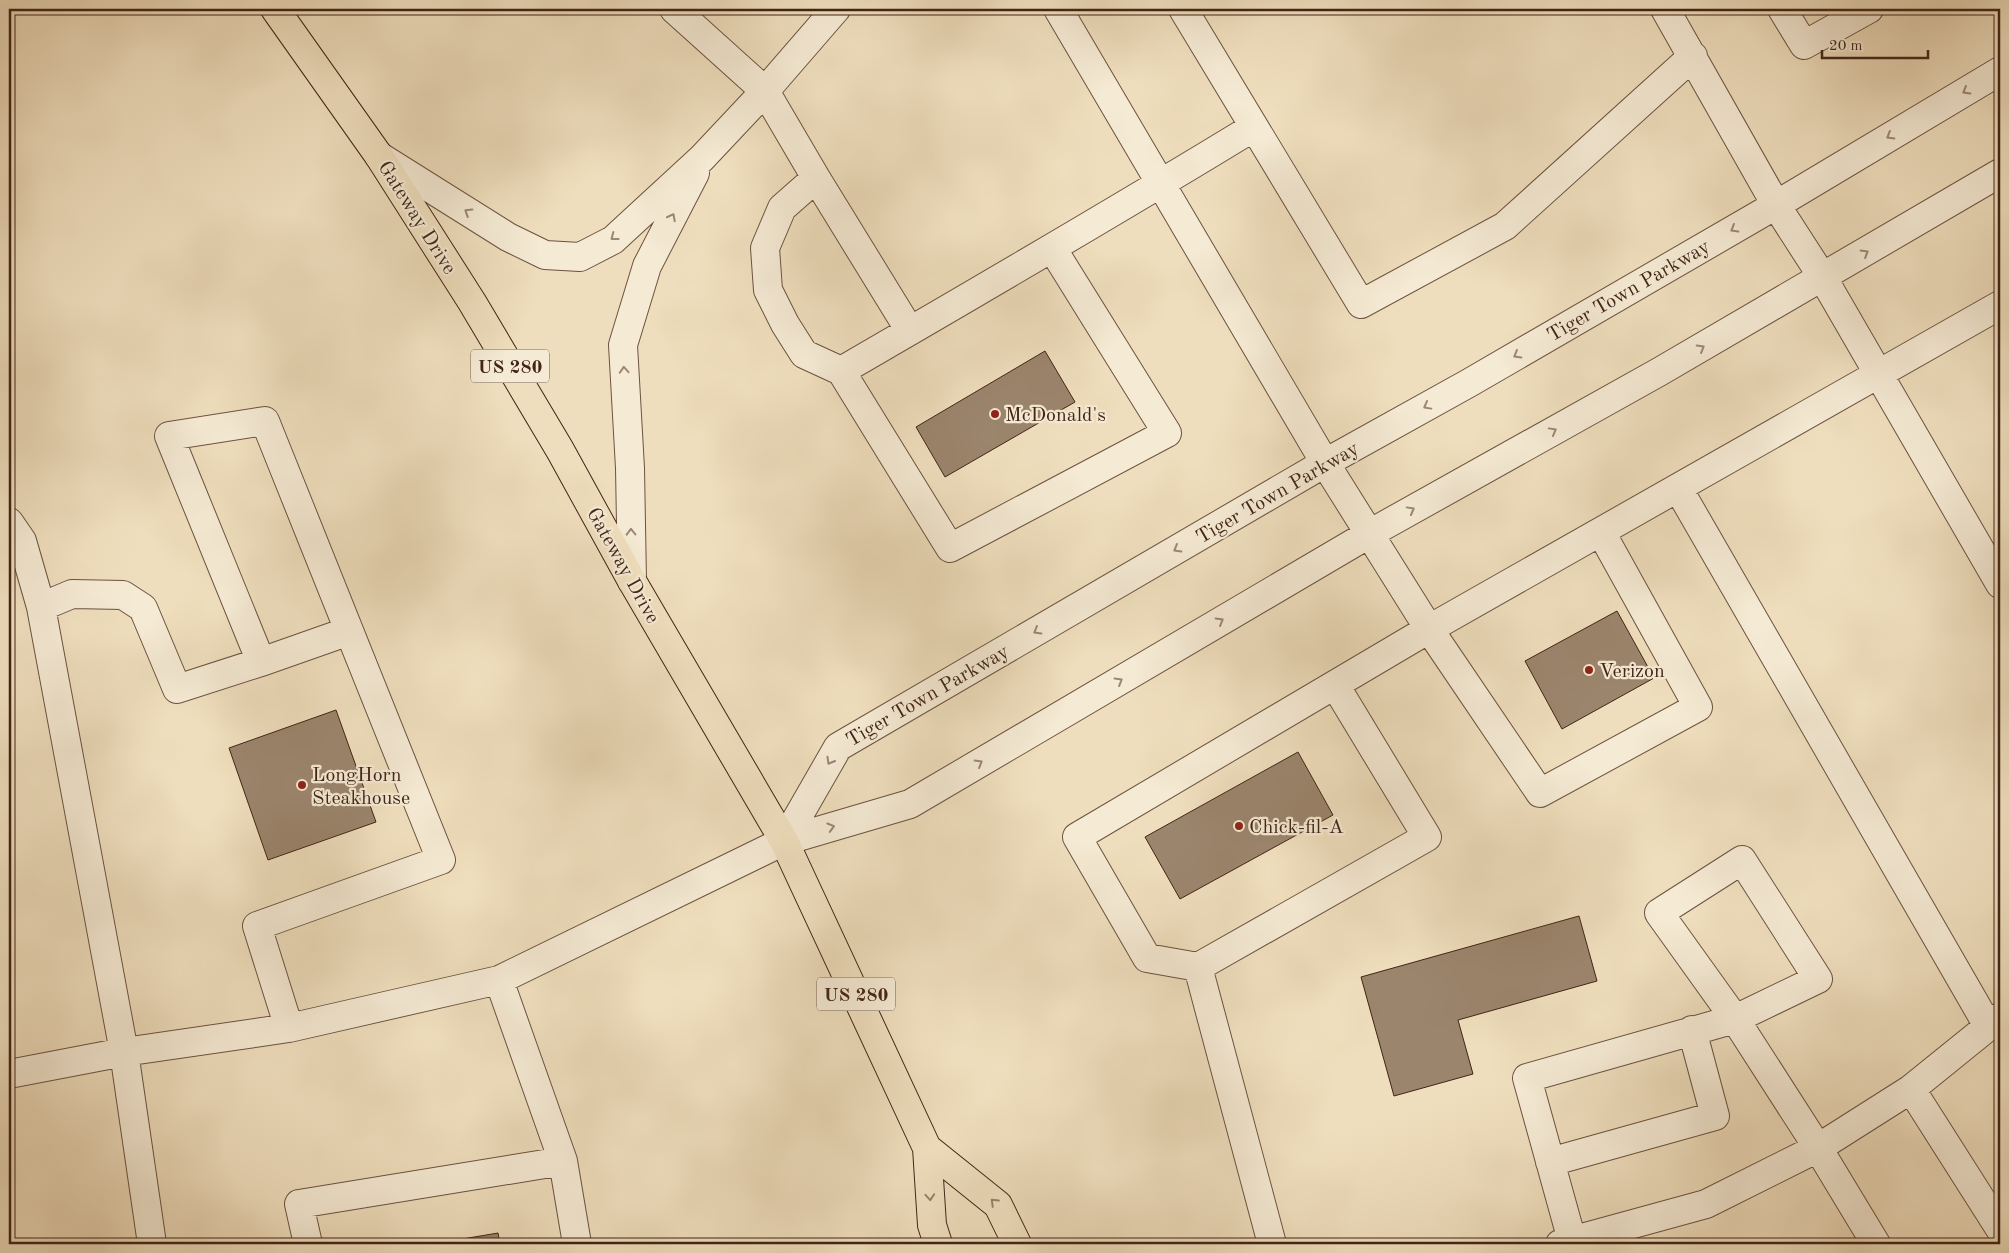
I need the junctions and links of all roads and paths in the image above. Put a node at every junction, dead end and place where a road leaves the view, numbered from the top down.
1 (275, 9) edge
2 (674, 9) edge
3 (836, 9) edge
4 (1058, 9) edge
5 (1183, 9) edge
6 (1665, 9) edge
7 (1782, 9) edge
8 (1869, 9) edge
9 (1693, 56) junction
10 (2000, 71) edge
11 (765, 91) junction
12 (1254, 127) junction
13 (379, 156) junction
14 (702, 158) junction
15 (2000, 174) edge
16 (816, 178) junction
17 (1161, 184) junction
18 (1776, 205) junction
19 (1052, 248) junction
20 (1823, 278) junction
21 (2000, 305) edge
22 (910, 330) junction
23 (841, 371) junction
24 (1879, 374) junction
25 (1325, 463) junction
26 (1678, 488) junction
27 (9, 522) edge
28 (1601, 532) junction
29 (1369, 534) junction
30 (632, 581) junction
31 (2000, 584) edge
32 (41, 607) junction
33 (1429, 629) junction
34 (349, 631) junction
35 (261, 662) junction
36 (1335, 685) junction
37 (784, 841) junction
38 (1198, 967) junction
39 (499, 980) junction
40 (1735, 1019) junction
41 (1994, 1022) edge
42 (289, 1028) junction
43 (1692, 1030) junction
44 (124, 1052) junction
45 (9, 1074) edge
46 (1911, 1089) junction
47 (927, 1148) junction
48 (1818, 1148) junction
49 (563, 1161) junction
50 (1550, 1162) junction
51 (2000, 1229) edge
52 (1568, 1243) edge
53 (152, 1244) edge
54 (308, 1244) edge
55 (577, 1244) edge
56 (938, 1244) edge
57 (1017, 1244) edge
58 (1272, 1244) edge
59 (1876, 1244) edge

1 - 13 highway, Gateway Drive / US 280
2 - 11 lane
3 - 11 lane
4 - 17 lane
5 - 12 lane
6 - 9 lane
7 - 8 lane
9 - 12 lane
9 - 18 lane
10 -> 18 lane, Tiger Town Parkway
11 - 14 lane
11 - 16 lane
12 - 17 lane
14 -> 13 lane
13 - 30 highway, Gateway Drive / US 280
30 -> 14 lane
20 -> 15 lane
16 - 22 lane
16 - 23 lane
17 - 19 lane
17 - 25 lane
18 - 20 lane
18 -> 25 lane, Tiger Town Parkway
19 - 22 lane
19 - 23 lane
20 - 24 lane
29 -> 20 lane
21 - 24 lane
22 - 23 lane
24 - 26 lane
24 - 31 lane
25 - 29 lane
25 -> 37 lane, Tiger Town Parkway
26 - 28 lane
26 - 41 lane
27 - 32 lane
28 - 33 lane
28 - 33 lane
29 - 33 lane
37 -> 29 lane
30 - 37 highway, Gateway Drive / US 280
32 - 35 lane
32 - 44 lane
33 - 36 lane
34 - 35 lane
34 - 35 lane
34 - 42 lane
36 - 38 lane
36 - 38 lane
37 - 39 lane
37 - 47 highway, Gateway Drive / US 280
38 - 58 lane
39 - 42 lane
39 - 49 lane
40 - 40 lane
40 - 43 lane
40 - 48 lane
41 - 46 lane
42 - 44 lane
43 - 50 lane
43 - 50 lane
44 - 45 lane
44 - 53 lane
46 - 48 lane
46 - 51 lane
47 -> 56 highway, Gateway Drive / US 280
57 -> 47 highway, Gateway Drive / US 280
48 - 52 lane
48 - 59 lane
49 - 54 lane
49 - 55 lane
50 - 52 lane

